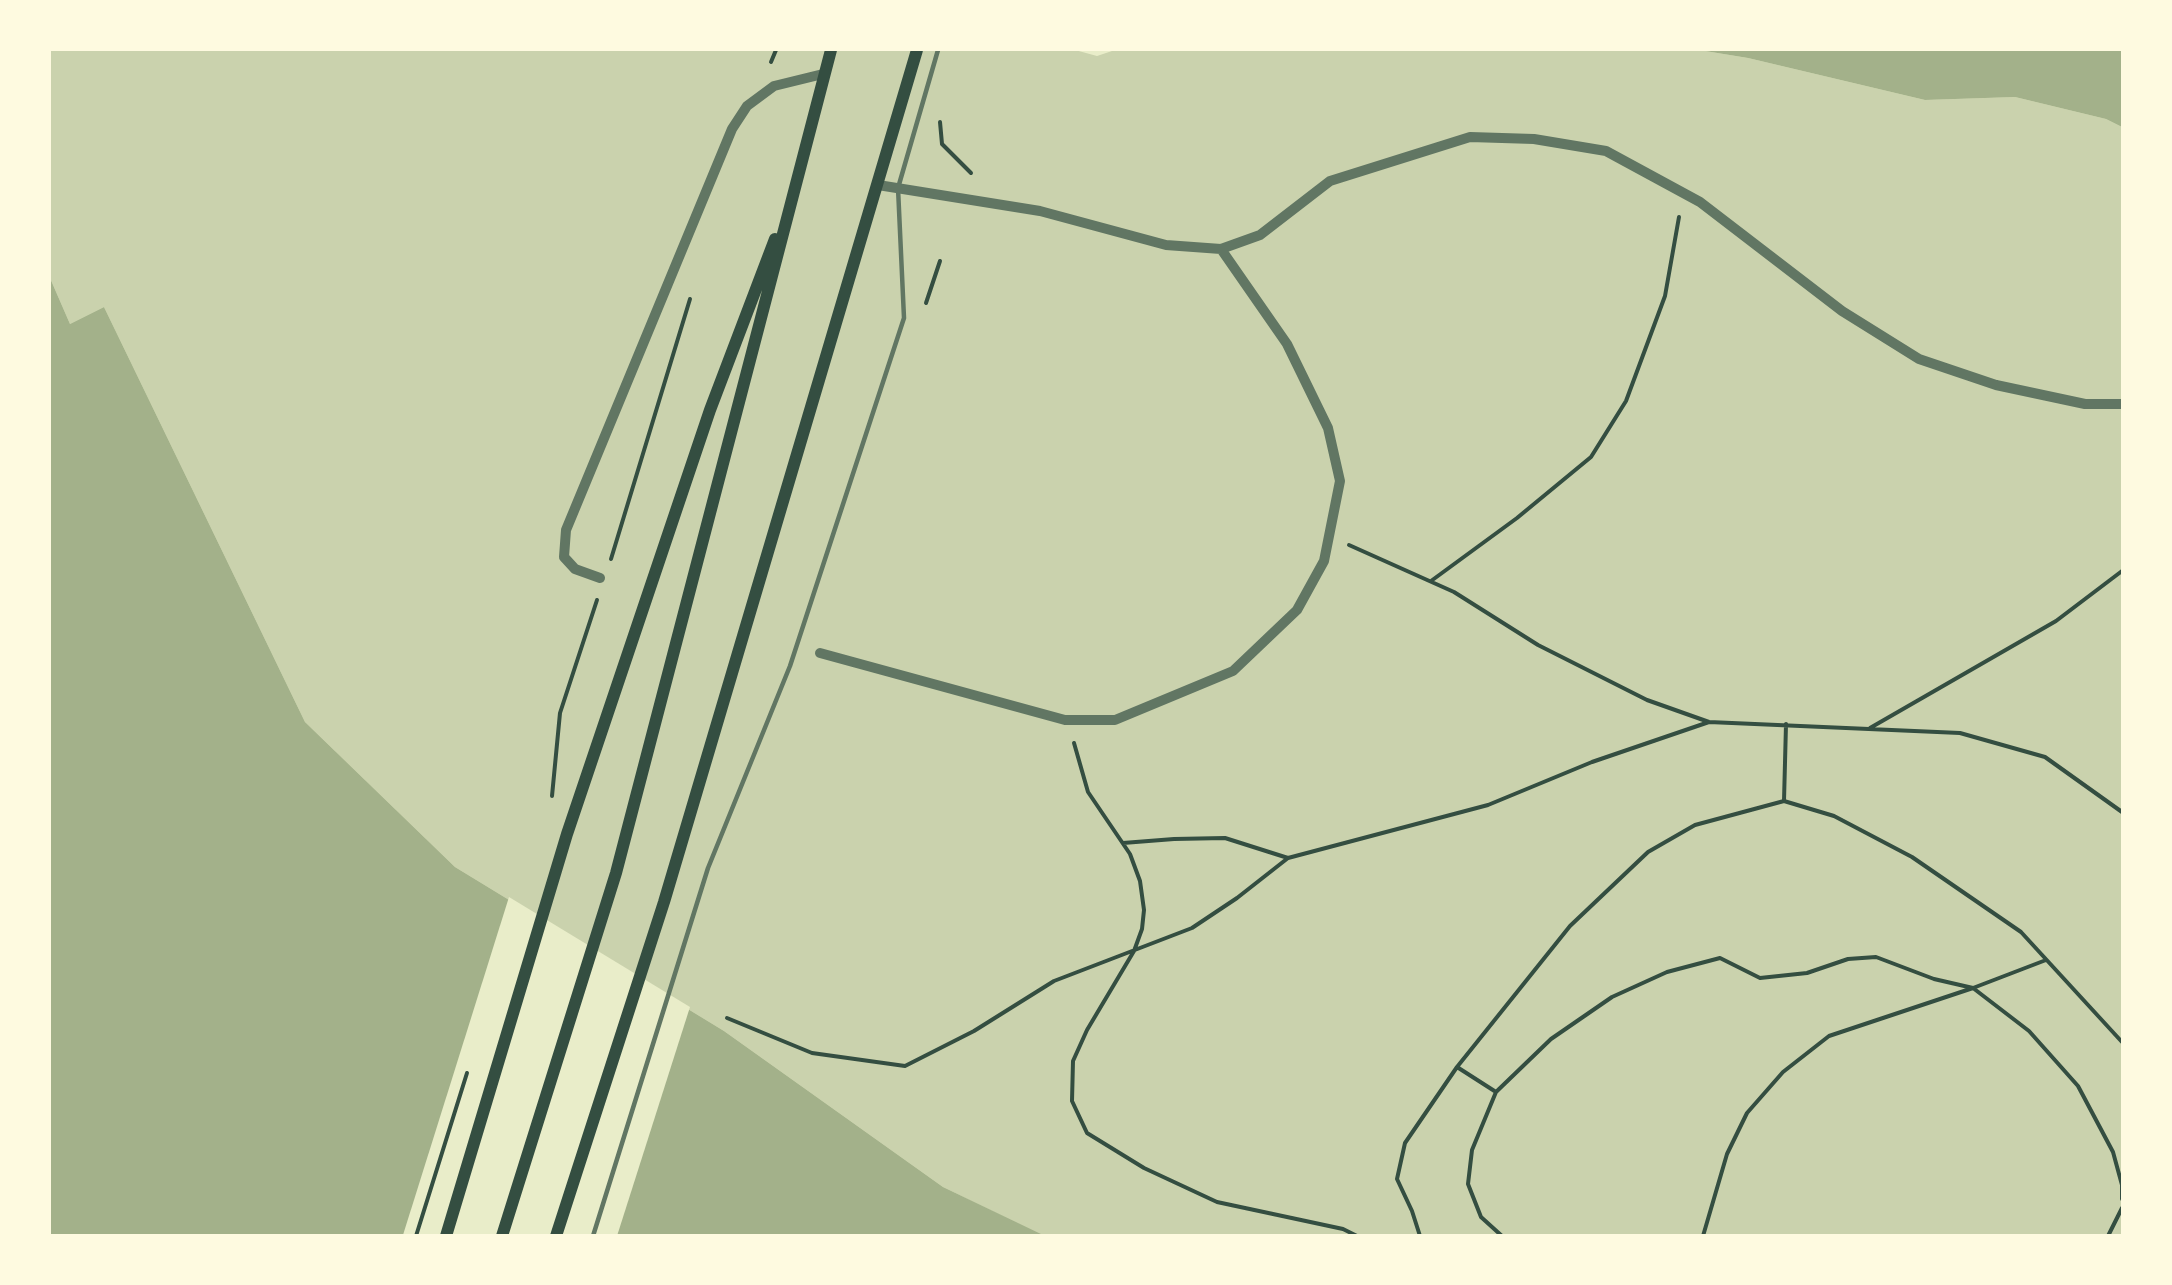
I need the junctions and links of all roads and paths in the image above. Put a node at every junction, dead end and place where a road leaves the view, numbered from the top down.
1 (776, 50) edge
2 (831, 50) edge
3 (917, 50) edge
4 (938, 50) edge
5 (823, 74) junction
6 (758, 99) junction
7 (940, 117) dead end
8 (971, 173) dead end
9 (797, 182) junction
10 (878, 185) junction
11 (898, 188) junction
12 (1683, 193) junction
13 (1221, 249) junction
14 (693, 288) dead end
15 (2122, 404) edge
16 (1329, 536) junction
17 (608, 566) dead end
18 (2122, 571) edge
19 (600, 578) dead end
20 (1431, 582) junction
21 (597, 600) dead end
22 (820, 653) dead end
23 (1065, 720) junction
24 (1708, 722) junction
25 (1786, 724) junction
26 (1869, 728) junction
27 (551, 799) dead end
28 (1784, 801) junction
29 (2122, 812) edge
30 (1123, 843) junction
31 (1288, 858) junction
32 (1134, 951) junction
33 (2046, 960) junction
34 (1973, 988) junction
35 (728, 1018) dead end
36 (2122, 1042) edge
37 (1457, 1067) junction
38 (1496, 1092) junction
39 (2122, 1199) edge
40 (2122, 1209) edge
41 (447, 1236) edge
42 (502, 1236) edge
43 (556, 1236) edge
44 (593, 1236) edge
45 (1357, 1236) edge
46 (1420, 1236) edge
47 (1502, 1236) edge
48 (1703, 1236) edge
49 (2108, 1236) edge

1 - 6 path
2 - 5 main road
3 - 10 main road
4 - 11 lane
5 - 6 street
5 - 9 main road
6 - 19 street
7 - 8 path
9 - 41 main road
9 - 42 main road
10 - 11 street
10 - 43 main road
11 - 13 street
11 - 44 lane
12 - 13 street
12 - 15 street
12 - 20 path
13 - 16 street
14 - 17 path
16 - 20 path
16 - 23 street
18 - 26 path
20 - 24 path
21 - 27 path
22 - 23 street
23 - 30 path
24 - 25 path
24 - 31 path
25 - 26 path
25 - 28 path
26 - 29 path
28 - 33 path
28 - 37 path
30 - 31 path
30 - 32 path
31 - 32 path
32 - 35 path
32 - 45 path
33 - 34 path
33 - 36 path
34 - 38 path
34 - 39 path
34 - 48 path
37 - 38 path
37 - 46 path
38 - 47 path
40 - 49 path

